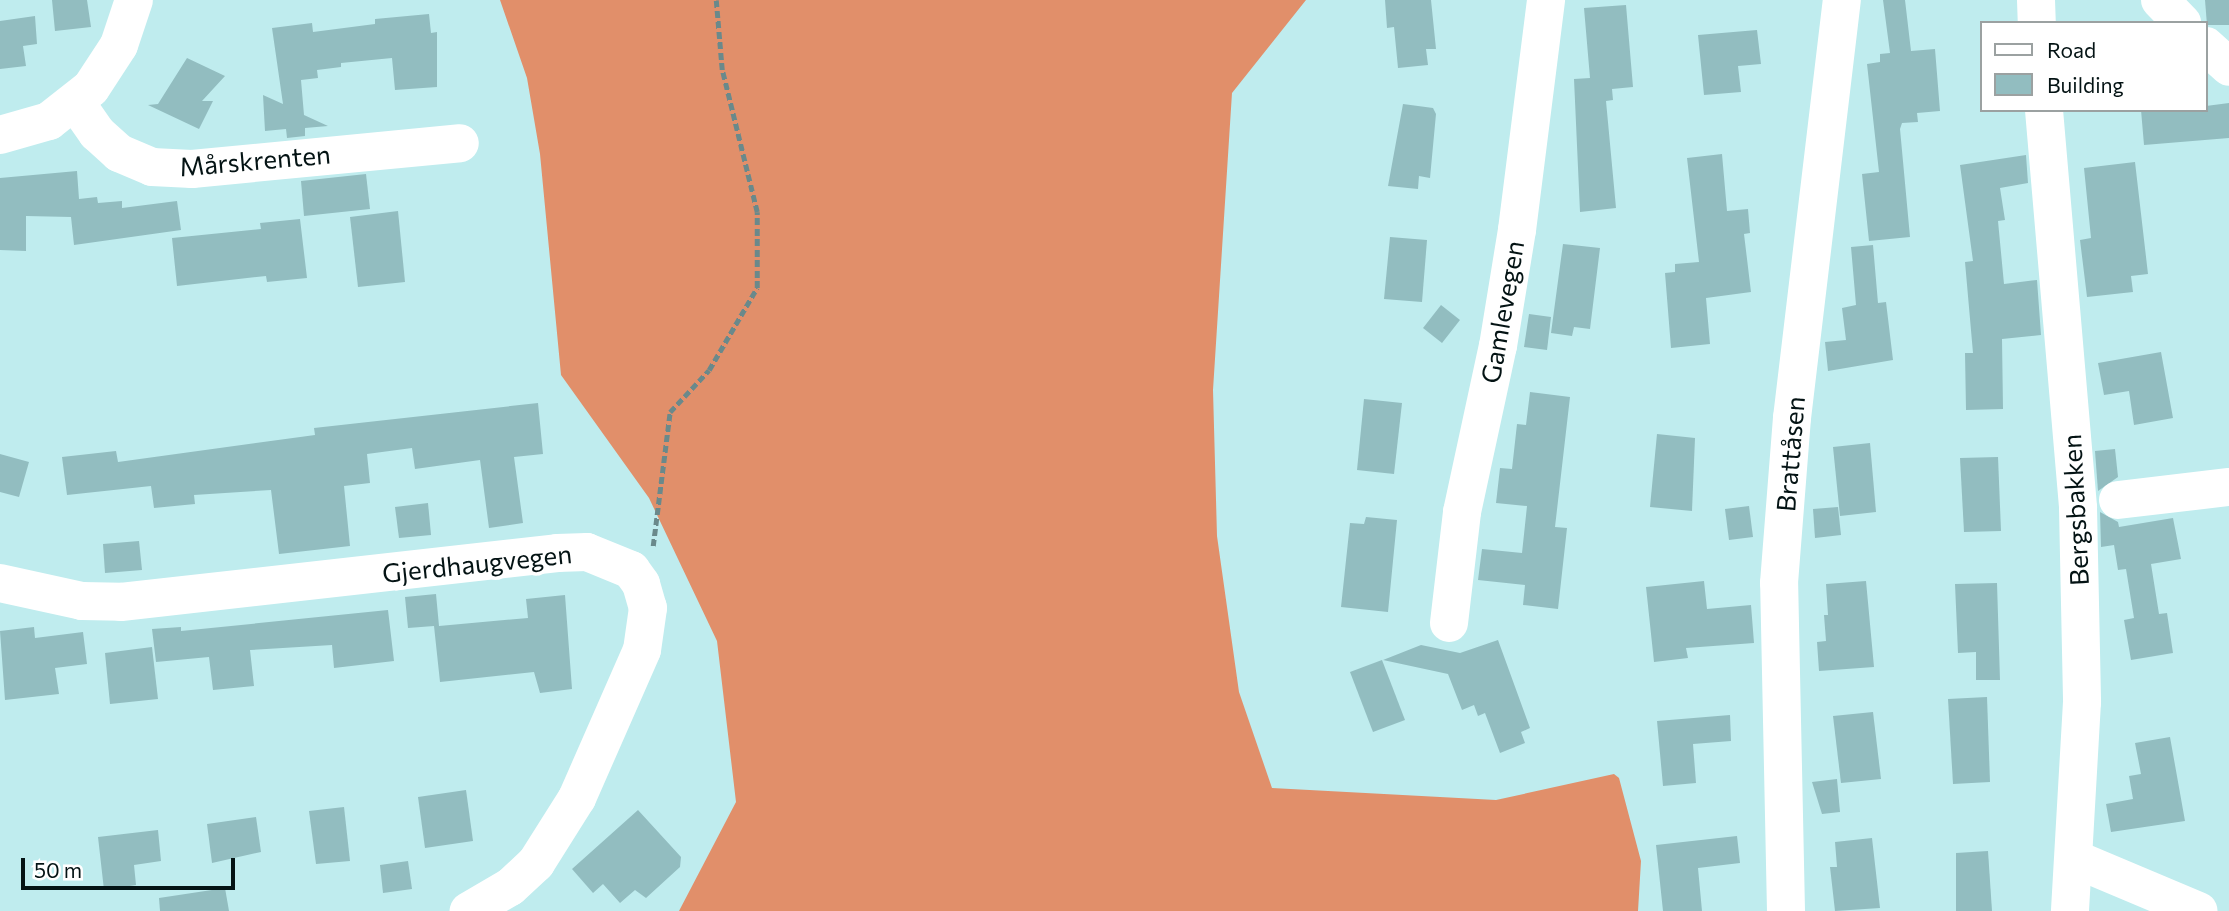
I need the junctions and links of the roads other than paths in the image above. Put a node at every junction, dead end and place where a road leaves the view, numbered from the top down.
1 (134, 0) edge
2 (1546, 0) edge
3 (1842, 0) edge
4 (2036, 0) edge
5 (2160, 0) edge
6 (2037, 21) edge
7 (2180, 21) edge
8 (2208, 48) edge
9 (2229, 67) edge
10 (76, 103) junction
11 (2044, 112) edge
12 (0, 135) edge
13 (460, 143) dead end
14 (2229, 488) edge
15 (2118, 500) dead end
16 (0, 583) edge
17 (1449, 623) dead end
18 (2075, 859) junction
19 (469, 911) edge
20 (1786, 911) edge
21 (2070, 911) edge
22 (2199, 911) edge

1 - 10 street
2 - 17 street, Gamlevegen
3 - 20 street, Brattåsen
4 - 6 street
5 - 7 street
8 - 9 street
10 - 12 street
10 - 13 street, Mårskrenten
11 - 18 street, Bergsbakken
14 - 15 street
16 - 19 street, Gjerdhaugvegen
18 - 21 street, Bergsbakken
18 - 22 street

